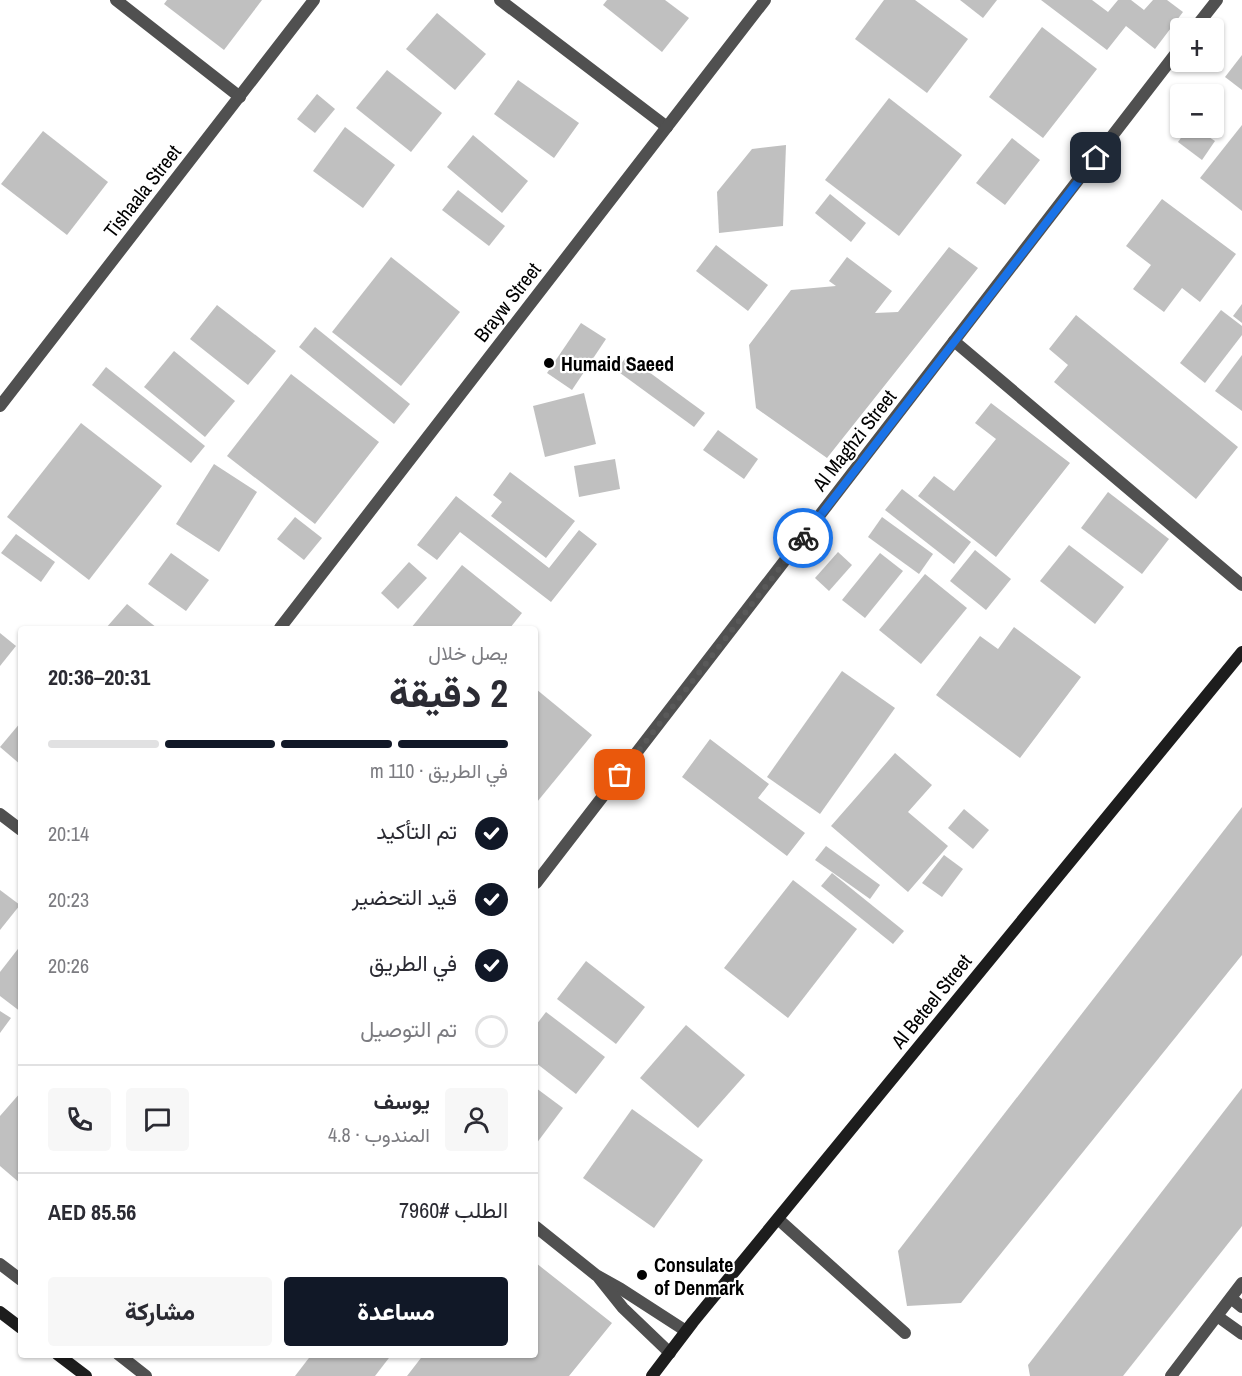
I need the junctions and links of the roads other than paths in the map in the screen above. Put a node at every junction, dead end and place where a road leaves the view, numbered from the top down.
1 (116, 0) edge
2 (314, 0) edge
3 (501, 0) edge
4 (765, 0) edge
5 (1217, 0) edge
6 (1203, 18) edge
7 (1170, 61) edge
8 (240, 97) junction
9 (667, 127) junction
10 (954, 341) junction
11 (0, 406) edge
12 (1242, 585) edge
13 (282, 626) edge
14 (1242, 652) edge
15 (0, 814) edge
16 (18, 828) edge
17 (538, 880) edge
18 (778, 1219) junction
19 (538, 1229) edge
20 (0, 1264) edge
21 (596, 1275) junction
22 (18, 1278) edge
23 (1242, 1283) edge
24 (1231, 1298) junction
25 (1242, 1307) edge
26 (0, 1312) edge
27 (1217, 1316) junction
28 (18, 1326) edge
29 (686, 1331) junction
30 (906, 1333) dead end
31 (1242, 1334) edge
32 (670, 1353) junction
33 (62, 1358) edge
34 (123, 1358) edge
35 (86, 1376) edge
36 (146, 1376) edge
37 (652, 1376) edge
38 (1171, 1376) edge

1 - 8 street
2 - 8 street, Tishaala Street
3 - 9 street
4 - 9 street, Brayw Street
5 - 6 street
7 - 10 street, Al Maghzi Street
8 - 11 street, Tishaala Street
9 - 13 street, Brayw Street
10 - 12 street
10 - 17 street, Al Maghzi Street
14 - 18 street, Al Beteel Street
15 - 16 street
18 - 29 street, Al Beteel Street
18 - 30 street
19 - 21 street
20 - 22 street
21 - 29 street
21 - 32 street
23 - 24 street
24 - 25 street
24 - 27 street
26 - 28 street
27 - 31 street
27 - 38 street
29 - 32 street, Al Beteel Street
32 - 37 street, Al Beteel Street
33 - 35 street
34 - 36 street

